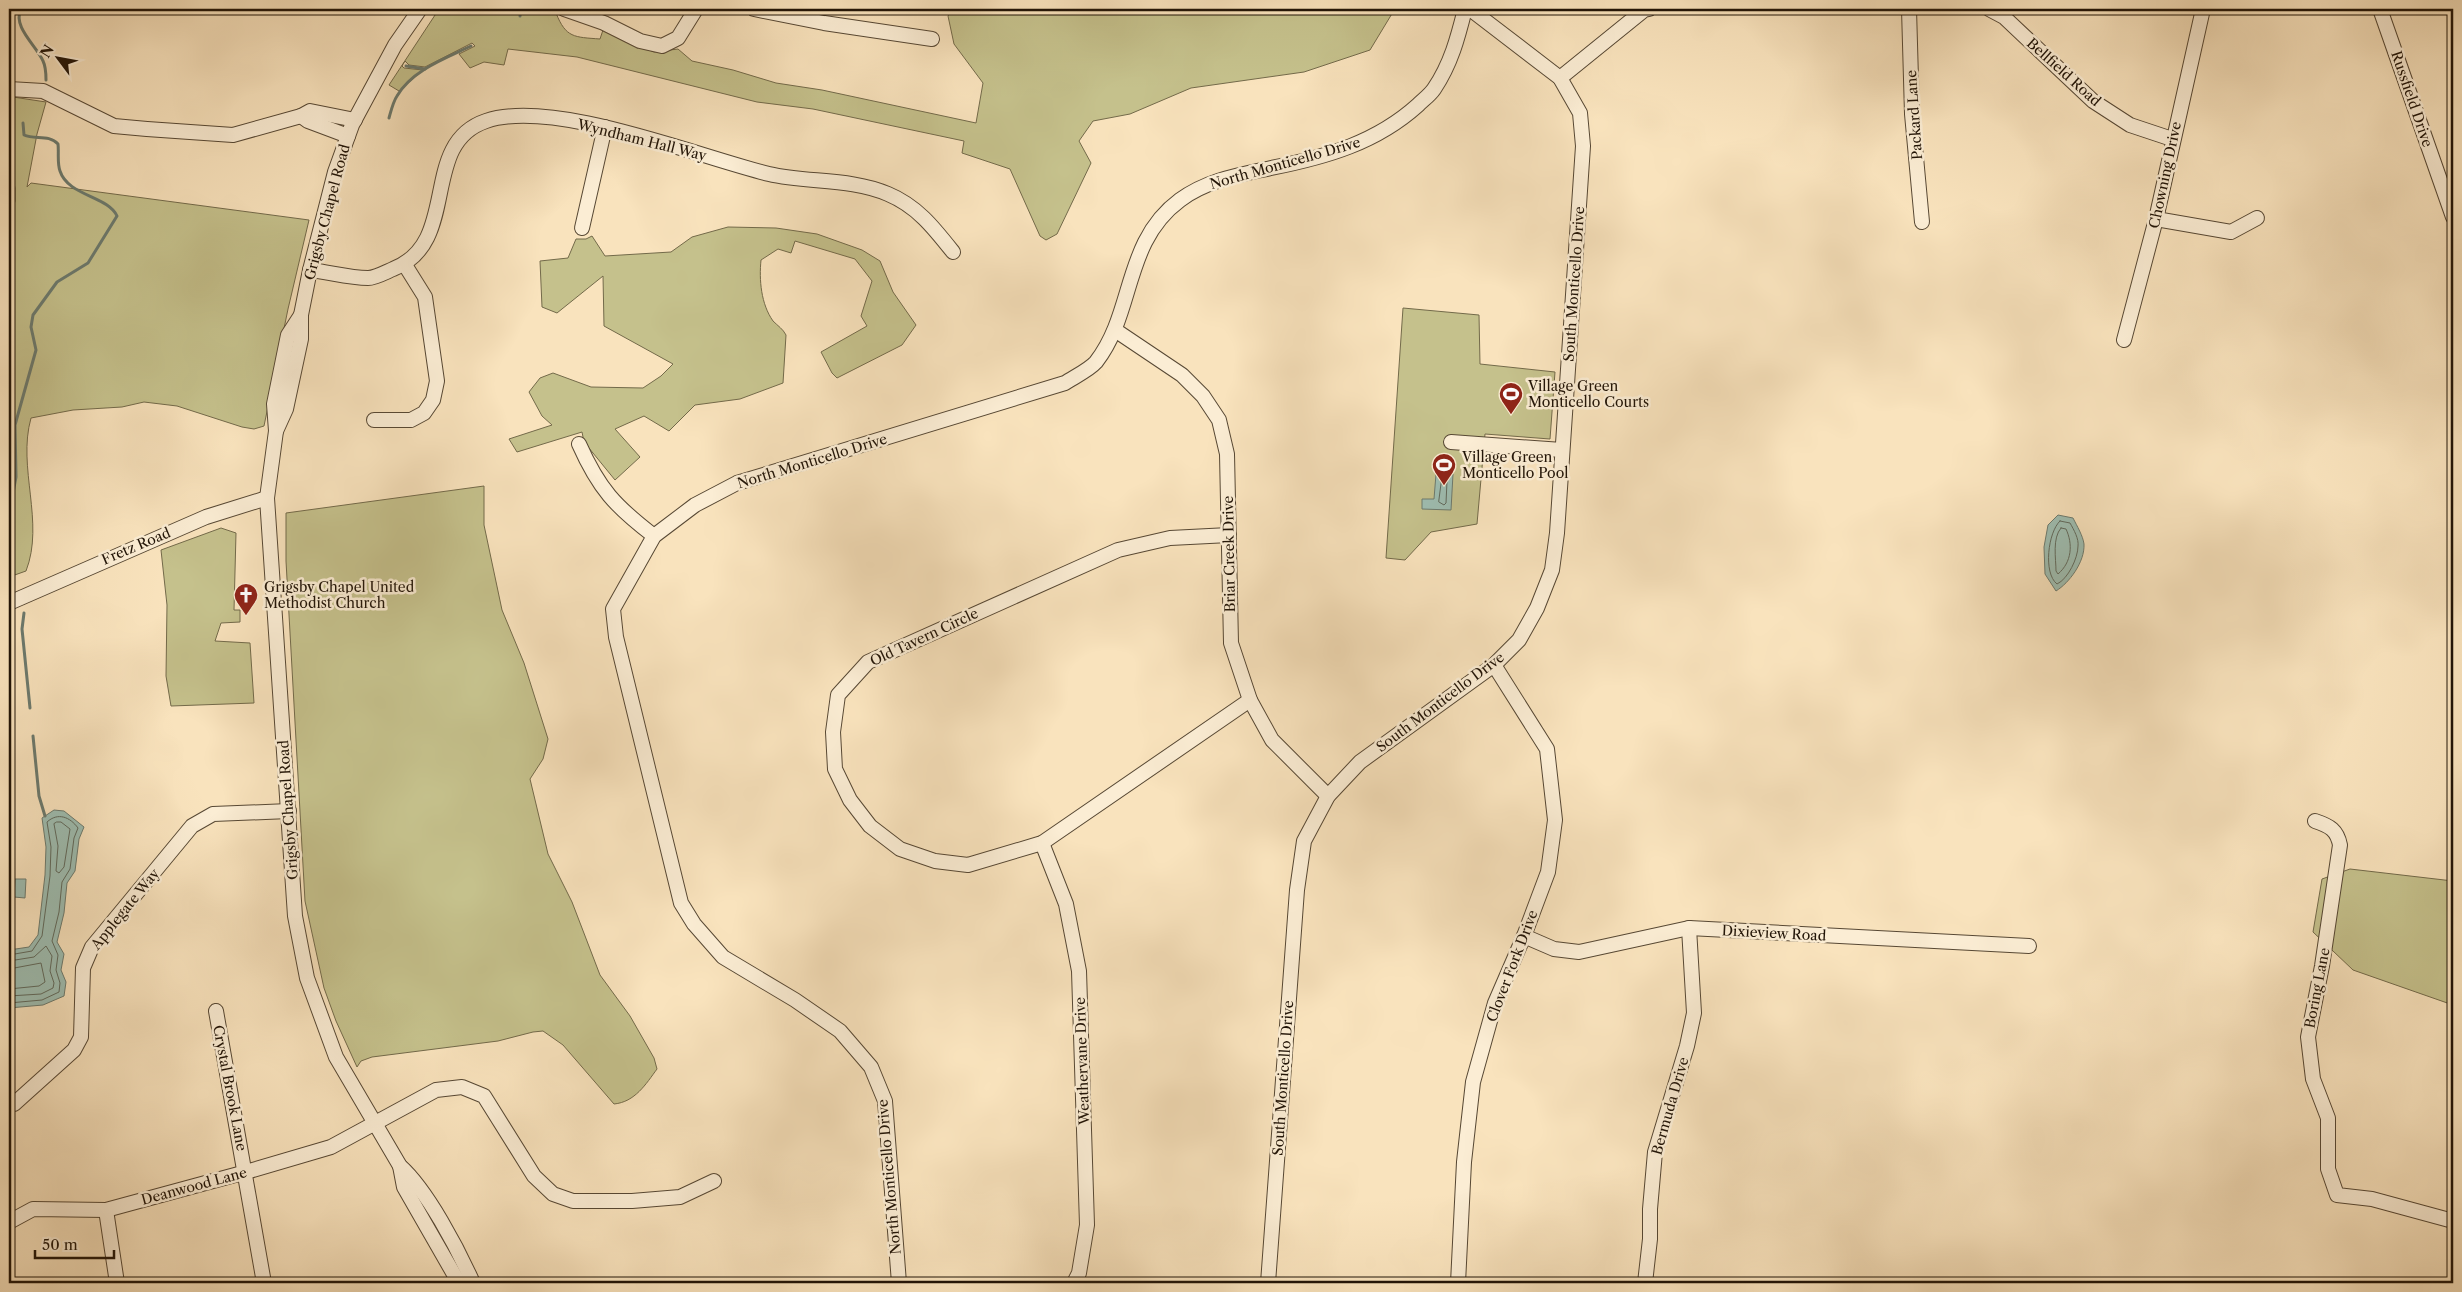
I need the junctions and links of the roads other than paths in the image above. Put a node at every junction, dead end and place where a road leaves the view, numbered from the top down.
1 (420, 9) edge
2 (564, 9) edge
3 (696, 9) edge
4 (754, 9) edge
5 (1465, 9) edge
6 (1470, 9) edge
7 (1648, 9) edge
8 (1909, 9) edge
9 (1989, 9) edge
10 (2203, 9) edge
11 (2380, 9) edge
12 (932, 39) dead end
13 (1560, 78) junction
14 (9, 88) edge
15 (300, 116) junction
16 (355, 120) junction
17 (605, 127) junction
18 (348, 136) junction
19 (2172, 139) junction
20 (2256, 218) dead end
21 (2453, 218) edge
22 (2156, 219) junction
23 (1922, 222) dead end
24 (582, 228) dead end
25 (953, 252) dead end
26 (404, 265) junction
27 (310, 270) junction
28 (1116, 330) junction
29 (2124, 340) dead end
30 (374, 420) dead end
31 (1450, 442) dead end
32 (579, 444) dead end
33 (1562, 450) junction
34 (267, 498) junction
35 (654, 536) junction
36 (1229, 536) junction
37 (9, 603) edge
38 (1494, 665) junction
39 (1250, 700) junction
40 (1328, 796) junction
41 (289, 810) junction
42 (2315, 821) dead end
43 (1042, 843) junction
44 (1689, 928) junction
45 (1524, 936) junction
46 (2029, 946) dead end
47 (216, 1011) dead end
48 (14, 1104) dead end
49 (374, 1122) junction
50 (400, 1166) junction
51 (246, 1172) junction
52 (714, 1181) dead end
53 (106, 1210) junction
54 (2453, 1221) edge
55 (9, 1222) edge
56 (117, 1283) edge
57 (264, 1283) edge
58 (459, 1283) edge
59 (473, 1283) edge
60 (899, 1283) edge
61 (1074, 1283) edge
62 (1268, 1283) edge
63 (1458, 1283) edge
64 (1644, 1283) edge

1 - 16 street, Grigsby Chapel Road
2 - 3 street
4 - 12 street
5 - 28 street, North Monticello Drive
6 - 13 street, South Monticello Drive
7 - 13 street
8 - 23 street, Packard Lane
9 - 19 street, Bellfield Road
10 - 19 street, Chowning Drive
11 - 21 street, Russfield Drive
13 - 33 street, South Monticello Drive
14 - 15 street
15 - 16 street
15 - 18 street
16 - 18 street, Grigsby Chapel Road
17 - 24 street
17 - 25 street, Wyndham Hall Way
17 - 26 street, Wyndham Hall Way
18 - 27 street, Grigsby Chapel Road
19 - 22 street, Chowning Drive
20 - 22 street
22 - 29 street, Chowning Drive
26 - 27 street, Wyndham Hall Way
26 - 30 street
27 - 34 street, Grigsby Chapel Road
28 - 35 street, North Monticello Drive
28 - 36 street, Briar Creek Drive
31 - 33 street
32 - 35 street
33 - 38 street, South Monticello Drive
34 - 37 street, Fretz Road
34 - 41 street, Grigsby Chapel Road
35 - 60 street, North Monticello Drive
36 - 39 street, Briar Creek Drive
36 - 43 street, Old Tavern Circle
38 - 40 street, South Monticello Drive
38 - 45 street, Clover Fork Drive
39 - 40 street, Briar Creek Drive
39 - 43 street, Old Tavern Circle
40 - 62 street, South Monticello Drive
41 - 48 street, Applegate Way
41 - 49 street, Grigsby Chapel Road
42 - 54 street, Boring Lane
43 - 61 street, Weathervane Drive
44 - 45 street, Dixieview Road
44 - 46 street, Dixieview Road
44 - 64 street, Bermuda Drive
45 - 63 street, Clover Fork Drive
47 - 51 street, Crystal Brook Lane
49 - 50 street, Grigsby Chapel Road
49 - 51 street, Deanwood Lane
49 - 52 street, Deanwood Lane
50 - 58 street, Grigsby Chapel Road
50 - 59 street, Grigsby Chapel Road
51 - 53 street, Deanwood Lane
51 - 57 street, Crystal Brook Lane
53 - 55 street, Deanwood Lane
53 - 56 street

